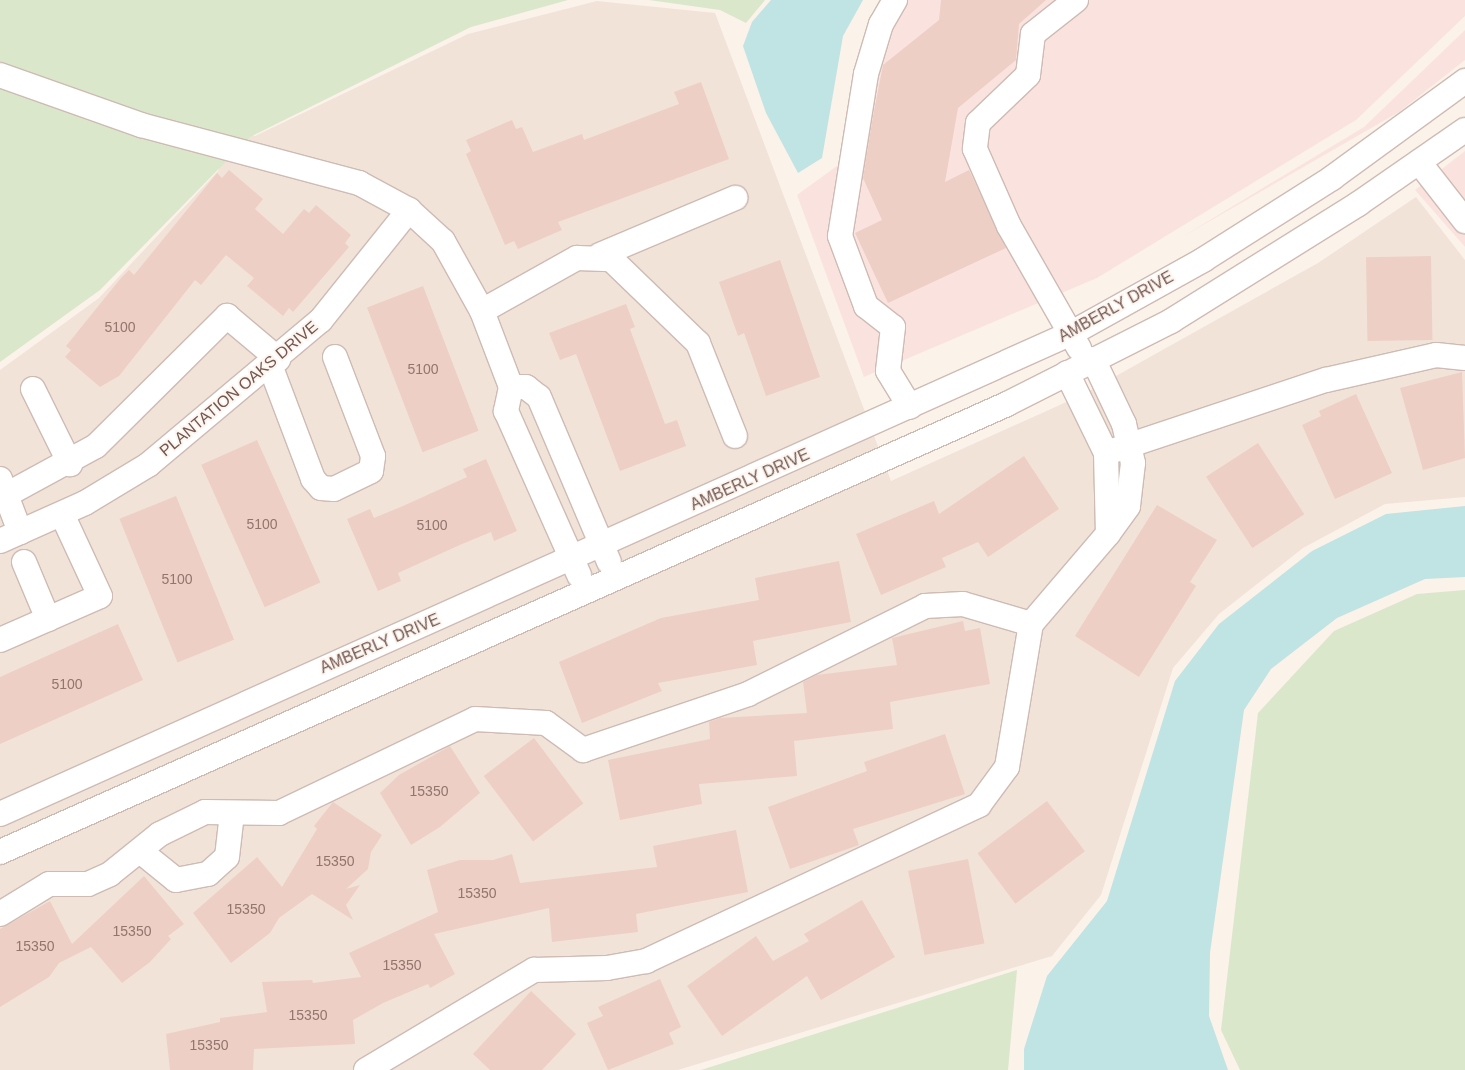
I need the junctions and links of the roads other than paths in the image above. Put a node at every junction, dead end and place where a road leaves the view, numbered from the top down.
1 (895, 0) edge
2 (1076, 0) edge
3 (0, 75) edge
4 (1465, 81) edge
5 (1465, 130) edge
6 (1419, 162) junction
7 (735, 198) dead end
8 (409, 210) junction
9 (1465, 221) edge
10 (600, 255) junction
11 (482, 311) junction
12 (1072, 333) junction
13 (335, 357) dead end
14 (1465, 358) edge
15 (274, 362) junction
16 (1082, 365) junction
17 (511, 386) junction
18 (33, 389) dead end
19 (910, 407) junction
20 (735, 436) dead end
21 (1130, 443) junction
22 (1106, 453) junction
23 (70, 464) junction
24 (3, 487) edge
25 (62, 514) junction
26 (1108, 534) junction
27 (10, 537) edge
28 (603, 547) junction
29 (572, 561) junction
30 (24, 562) dead end
31 (617, 578) junction
32 (587, 591) junction
33 (48, 619) junction
34 (1031, 624) junction
35 (0, 640) edge
36 (232, 813) junction
37 (0, 814) edge
38 (140, 851) junction
39 (0, 852) edge
40 (0, 914) edge
41 (366, 1070) edge

1 - 19 street
2 - 12 street
3 - 8 street
4 - 12 street, AMBERLY DRIVE
5 - 6 street
6 - 9 street
6 - 16 street
7 - 10 street
8 - 11 street
8 - 15 street, PLANTATION OAKS DRIVE
10 - 11 street
10 - 20 street
11 - 17 street
12 - 16 street
12 - 19 street, AMBERLY DRIVE
13 - 15 street
14 - 21 street
15 - 23 street
15 - 25 street, PLANTATION OAKS DRIVE
16 - 21 street
16 - 22 street
16 - 31 street
17 - 28 street
17 - 29 street
18 - 23 street
19 - 28 street, AMBERLY DRIVE
21 - 22 street
21 - 26 street
22 - 26 street
23 - 24 street
24 - 27 street
25 - 27 street, PLANTATION OAKS DRIVE
25 - 33 street
26 - 34 street
28 - 29 street, AMBERLY DRIVE
28 - 31 street
29 - 32 street
29 - 37 street, AMBERLY DRIVE
30 - 33 street
31 - 32 street
32 - 39 street
33 - 35 street
34 - 36 street
34 - 41 street
36 - 38 street
36 - 38 street
38 - 40 street

